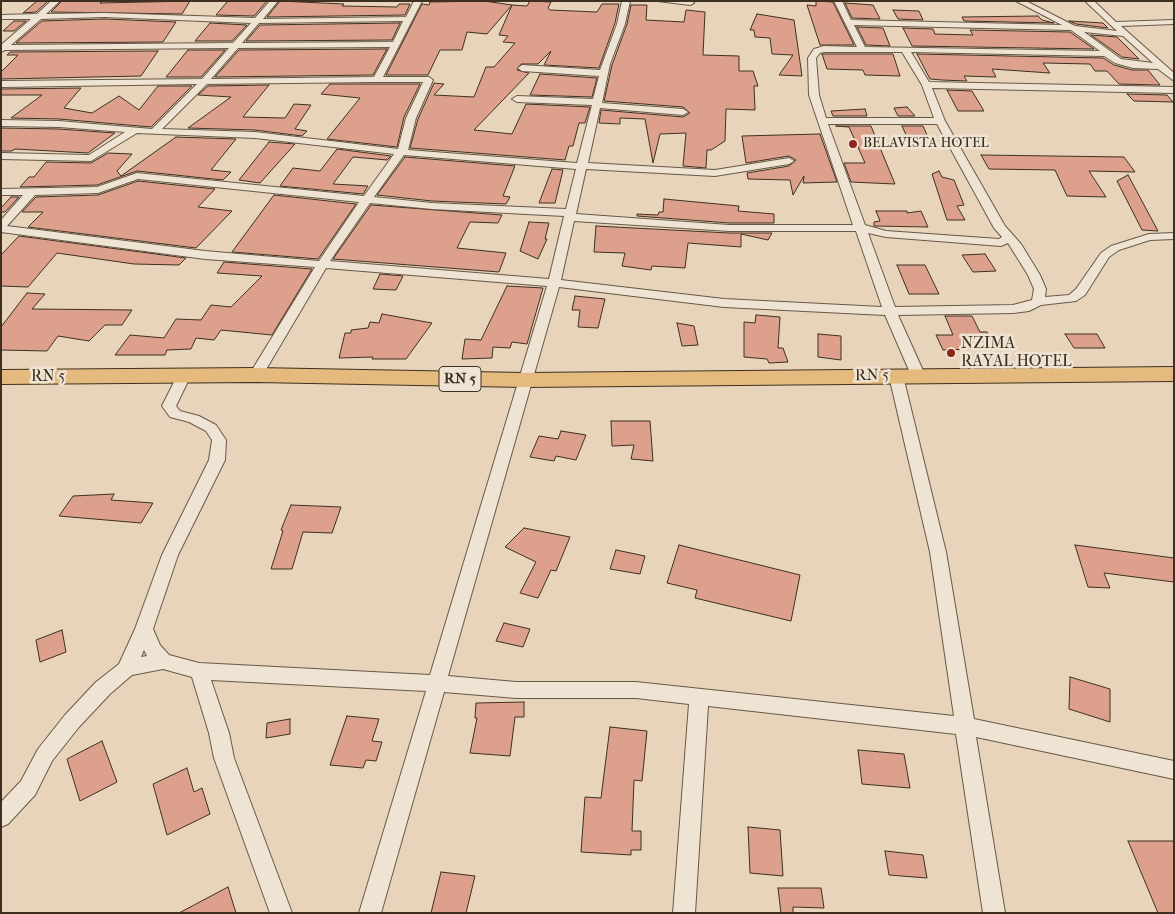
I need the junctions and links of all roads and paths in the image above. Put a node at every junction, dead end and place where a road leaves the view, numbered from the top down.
1 (56, 1) edge
2 (274, 1) edge
3 (418, 1) edge
4 (626, 1) edge
5 (662, 1) edge
6 (838, 1) edge
7 (1020, 1) edge
8 (1089, 1) edge
9 (690, 3) dead end
10 (1, 17) edge
11 (38, 17) junction
12 (410, 19) junction
13 (258, 21) junction
14 (849, 22) junction
15 (1174, 22) edge
16 (1114, 24) junction
17 (1073, 28) junction
18 (1124, 34) junction
19 (397, 44) junction
20 (234, 46) junction
21 (2, 49) edge
22 (862, 49) junction
23 (905, 50) junction
24 (1106, 54) junction
25 (1174, 62) edge
26 (1157, 64) junction
27 (522, 68) dead end
28 (604, 72) junction
29 (1174, 78) edge
30 (378, 80) junction
31 (203, 83) junction
32 (1, 84) edge
33 (926, 86) junction
34 (1174, 90) edge
35 (517, 99) dead end
36 (598, 104) junction
37 (683, 112) dead end
38 (940, 120) junction
39 (822, 121) junction
40 (1, 123) edge
41 (134, 131) junction
42 (154, 132) junction
43 (400, 152) junction
44 (1, 156) edge
45 (790, 161) dead end
46 (582, 166) junction
47 (1, 192) edge
48 (31, 192) junction
49 (367, 198) junction
50 (571, 215) junction
51 (1, 228) edge
52 (862, 228) junction
53 (886, 234) junction
54 (1174, 236) edge
55 (1005, 241) junction
56 (868, 247) junction
57 (321, 266) junction
58 (554, 283) junction
59 (1038, 302) junction
60 (890, 311) junction
61 (1174, 374) edge
62 (256, 376) junction
63 (896, 376) junction
64 (918, 376) junction
65 (1, 377) edge
66 (183, 377) junction
67 (525, 380) junction
68 (144, 629) junction
69 (163, 661) junction
70 (126, 670) junction
71 (200, 671) junction
72 (436, 683) junction
73 (698, 698) junction
74 (966, 726) junction
75 (1174, 770) edge
76 (1, 817) edge
77 (281, 913) edge
78 (370, 913) edge
79 (684, 913) edge
80 (994, 913) edge

1 - 11 street
2 - 13 street
3 - 12 street
4 - 28 street
5 - 9 street
6 - 14 street
7 - 17 street
8 - 16 street
10 - 11 street
11 - 13 street
11 - 21 street
12 - 13 street
12 - 19 street
13 - 20 street
14 - 17 street
14 - 22 street
15 - 16 street
16 - 18 street
17 - 18 street
17 - 24 street
18 - 26 street
19 - 20 street
19 - 30 street
20 - 21 street
20 - 31 street
22 - 23 street
22 - 39 street
23 - 24 street
23 - 33 street
24 - 26 street
25 - 26 street
26 - 29 street
27 - 28 street
28 - 36 street
30 - 31 street
30 - 43 street
31 - 32 street
31 - 42 street
33 - 34 street
33 - 38 street
35 - 36 street
36 - 37 street
36 - 46 street
38 - 39 street
38 - 55 street
39 - 52 street
40 - 41 street
41 - 42 street
41 - 44 street
42 - 43 street
43 - 46 street
43 - 49 street
45 - 46 street
46 - 50 street
47 - 48 street
48 - 49 street
48 - 51 street
49 - 50 street
49 - 57 street
50 - 52 street
50 - 58 street
51 - 57 street
52 - 53 street
52 - 56 street
53 - 55 street
53 - 56 street
54 - 59 street
55 - 59 street
56 - 60 street
57 - 58 street
57 - 62 street
58 - 60 street
58 - 67 street
59 - 60 street
60 - 64 street
61 - 64 main road, RN 5 / RN 5
62 - 66 main road, RN 5 / RN 5
62 - 67 main road, RN 5 / RN 5
63 - 64 main road, RN 5 / RN 5
63 - 67 main road, RN 5 / RN 5
63 - 74 street
65 - 66 main road, RN 5 / RN 5
66 - 68 street
67 - 72 street
68 - 69 street
68 - 70 street
69 - 70 street
69 - 71 street
70 - 76 street
71 - 72 street
71 - 77 street
72 - 73 street
72 - 78 street
73 - 74 street
73 - 79 street
74 - 75 street
74 - 80 street

